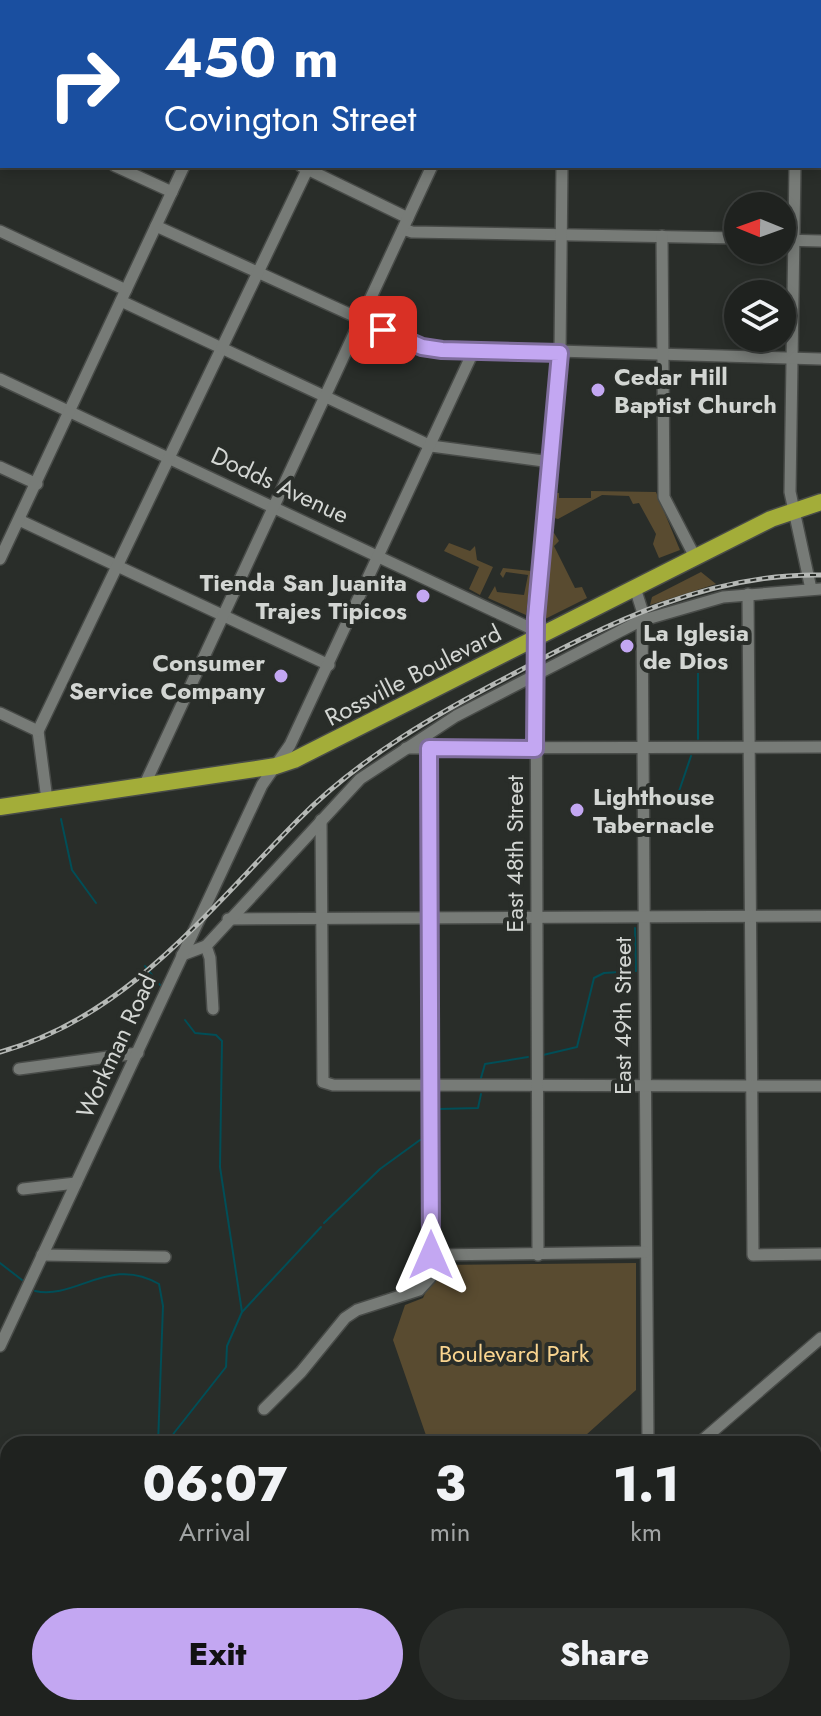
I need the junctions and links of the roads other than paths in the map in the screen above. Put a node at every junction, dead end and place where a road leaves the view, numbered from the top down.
1 (119, 168) edge
2 (183, 168) edge
3 (305, 168) edge
4 (307, 168) edge
5 (431, 168) edge
6 (562, 168) edge
7 (795, 168) edge
8 (172, 192) junction
9 (793, 192) edge
10 (405, 224) junction
11 (156, 226) junction
12 (0, 231) edge
13 (560, 236) junction
14 (662, 236) junction
15 (724, 238) edge
16 (796, 240) edge
17 (821, 241) edge
18 (789, 264) edge
19 (257, 271) junction
20 (124, 295) junction
21 (362, 320) junction
22 (221, 348) junction
23 (474, 350) junction
24 (560, 353) junction
25 (662, 356) junction
26 (793, 358) junction
27 (821, 359) edge
28 (0, 379) edge
29 (326, 397) junction
30 (70, 410) junction
31 (431, 446) junction
32 (168, 458) junction
33 (551, 462) junction
34 (0, 467) edge
35 (37, 484) junction
36 (821, 502) edge
37 (275, 506) junction
38 (795, 509) junction
39 (19, 520) junction
40 (380, 555) junction
41 (695, 557) junction
42 (0, 559) edge
43 (117, 566) junction
44 (635, 588) junction
45 (816, 589) edge
46 (748, 594) junction
47 (223, 616) junction
48 (640, 621) junction
49 (537, 638) junction
50 (329, 665) junction
51 (535, 673) junction
52 (0, 713) edge
53 (38, 731) junction
54 (821, 747) edge
55 (403, 748) junction
56 (429, 748) junction
57 (642, 748) junction
58 (535, 749) junction
59 (748, 749) junction
60 (276, 766) junction
61 (144, 786) junction
62 (47, 800) junction
63 (0, 807) edge
64 (321, 820) junction
65 (644, 916) junction
66 (821, 916) edge
67 (428, 917) junction
68 (536, 917) junction
69 (749, 917) junction
70 (322, 918) junction
71 (228, 919) junction
72 (206, 946) junction
73 (182, 955) junction
74 (213, 1009) dead end
75 (138, 1053) junction
76 (19, 1069) dead end
77 (538, 1085) junction
78 (644, 1085) junction
79 (430, 1086) junction
80 (752, 1086) junction
81 (821, 1086) edge
82 (76, 1183) junction
83 (23, 1189) dead end
84 (645, 1252) junction
85 (821, 1254) edge
86 (42, 1255) junction
87 (431, 1255) junction
88 (538, 1255) junction
89 (165, 1257) dead end
90 (821, 1338) edge
91 (0, 1346) edge
92 (264, 1409) dead end
93 (648, 1436) edge
94 (707, 1436) edge

1 - 8 street
2 - 8 street
3 - 19 street
4 - 10 street
5 - 10 street
6 - 13 street, East 48th Street
7 - 9 street
8 - 11 street
10 - 13 street
10 - 21 street
11 - 19 street
11 - 20 street
12 - 20 street
13 - 14 street
13 - 24 street, East 48th Street
14 - 15 street
14 - 25 street
16 - 17 street
18 - 26 street
19 - 21 street
19 - 22 street
20 - 22 street
20 - 30 street
21 - 23 street
21 - 29 street
22 - 29 street
22 - 32 street
23 - 24 street
23 - 31 street, Workman Road
24 - 25 street
24 - 33 street, East 48th Street
25 - 26 street
25 - 41 street
26 - 27 street
26 - 38 street
28 - 30 street, Dodds Avenue
29 - 31 street
29 - 37 street
30 - 32 street, Dodds Avenue
30 - 35 street
31 - 33 street
31 - 40 street, Workman Road
32 - 37 street, Dodds Avenue
32 - 43 street
33 - 49 street, East 48th Street
34 - 35 street
35 - 39 street
36 - 38 highway, Rossville Boulevard
37 - 40 street, Dodds Avenue
37 - 47 street
38 - 41 highway, Rossville Boulevard
38 - 45 street
39 - 42 street
39 - 43 street
40 - 49 street, Dodds Avenue
40 - 50 street, Workman Road
41 - 44 highway, Rossville Boulevard
43 - 47 street
43 - 53 street
44 - 48 street, East 49th Street
44 - 49 highway, Rossville Boulevard
45 - 46 street
46 - 48 street
46 - 59 street
47 - 50 street
47 - 61 street
48 - 51 street
48 - 57 street, East 49th Street
49 - 51 street, East 48th Street
49 - 60 highway, Rossville Boulevard
50 - 60 street, Workman Road
51 - 55 street
51 - 58 street, East 48th Street
52 - 53 street
53 - 62 street
54 - 59 street
55 - 56 street
55 - 64 street
56 - 58 street
56 - 67 street
57 - 58 street
57 - 59 street
57 - 65 street, East 49th Street
58 - 68 street, East 48th Street
59 - 69 street
60 - 61 highway, Rossville Boulevard
60 - 73 street, Workman Road
61 - 62 highway, Rossville Boulevard
62 - 63 highway, Rossville Boulevard
64 - 70 street
64 - 71 street
65 - 68 street
65 - 69 street
65 - 78 street, East 49th Street
66 - 69 street
67 - 68 street
67 - 70 street
67 - 79 street
68 - 77 street, East 48th Street
69 - 80 street
70 - 71 street
70 - 79 street
71 - 72 street
72 - 73 street
72 - 74 street
73 - 75 street, Workman Road
75 - 76 street
75 - 82 street, Workman Road
77 - 78 street
77 - 79 street
77 - 88 street, East 48th Street
78 - 80 street
78 - 84 street, East 49th Street
79 - 87 street
80 - 81 street
80 - 85 street
82 - 83 street
82 - 86 street, Workman Road
84 - 88 street
84 - 93 street, East 49th Street
86 - 89 street
86 - 91 street, Workman Road
87 - 88 street
87 - 92 street
90 - 94 street

